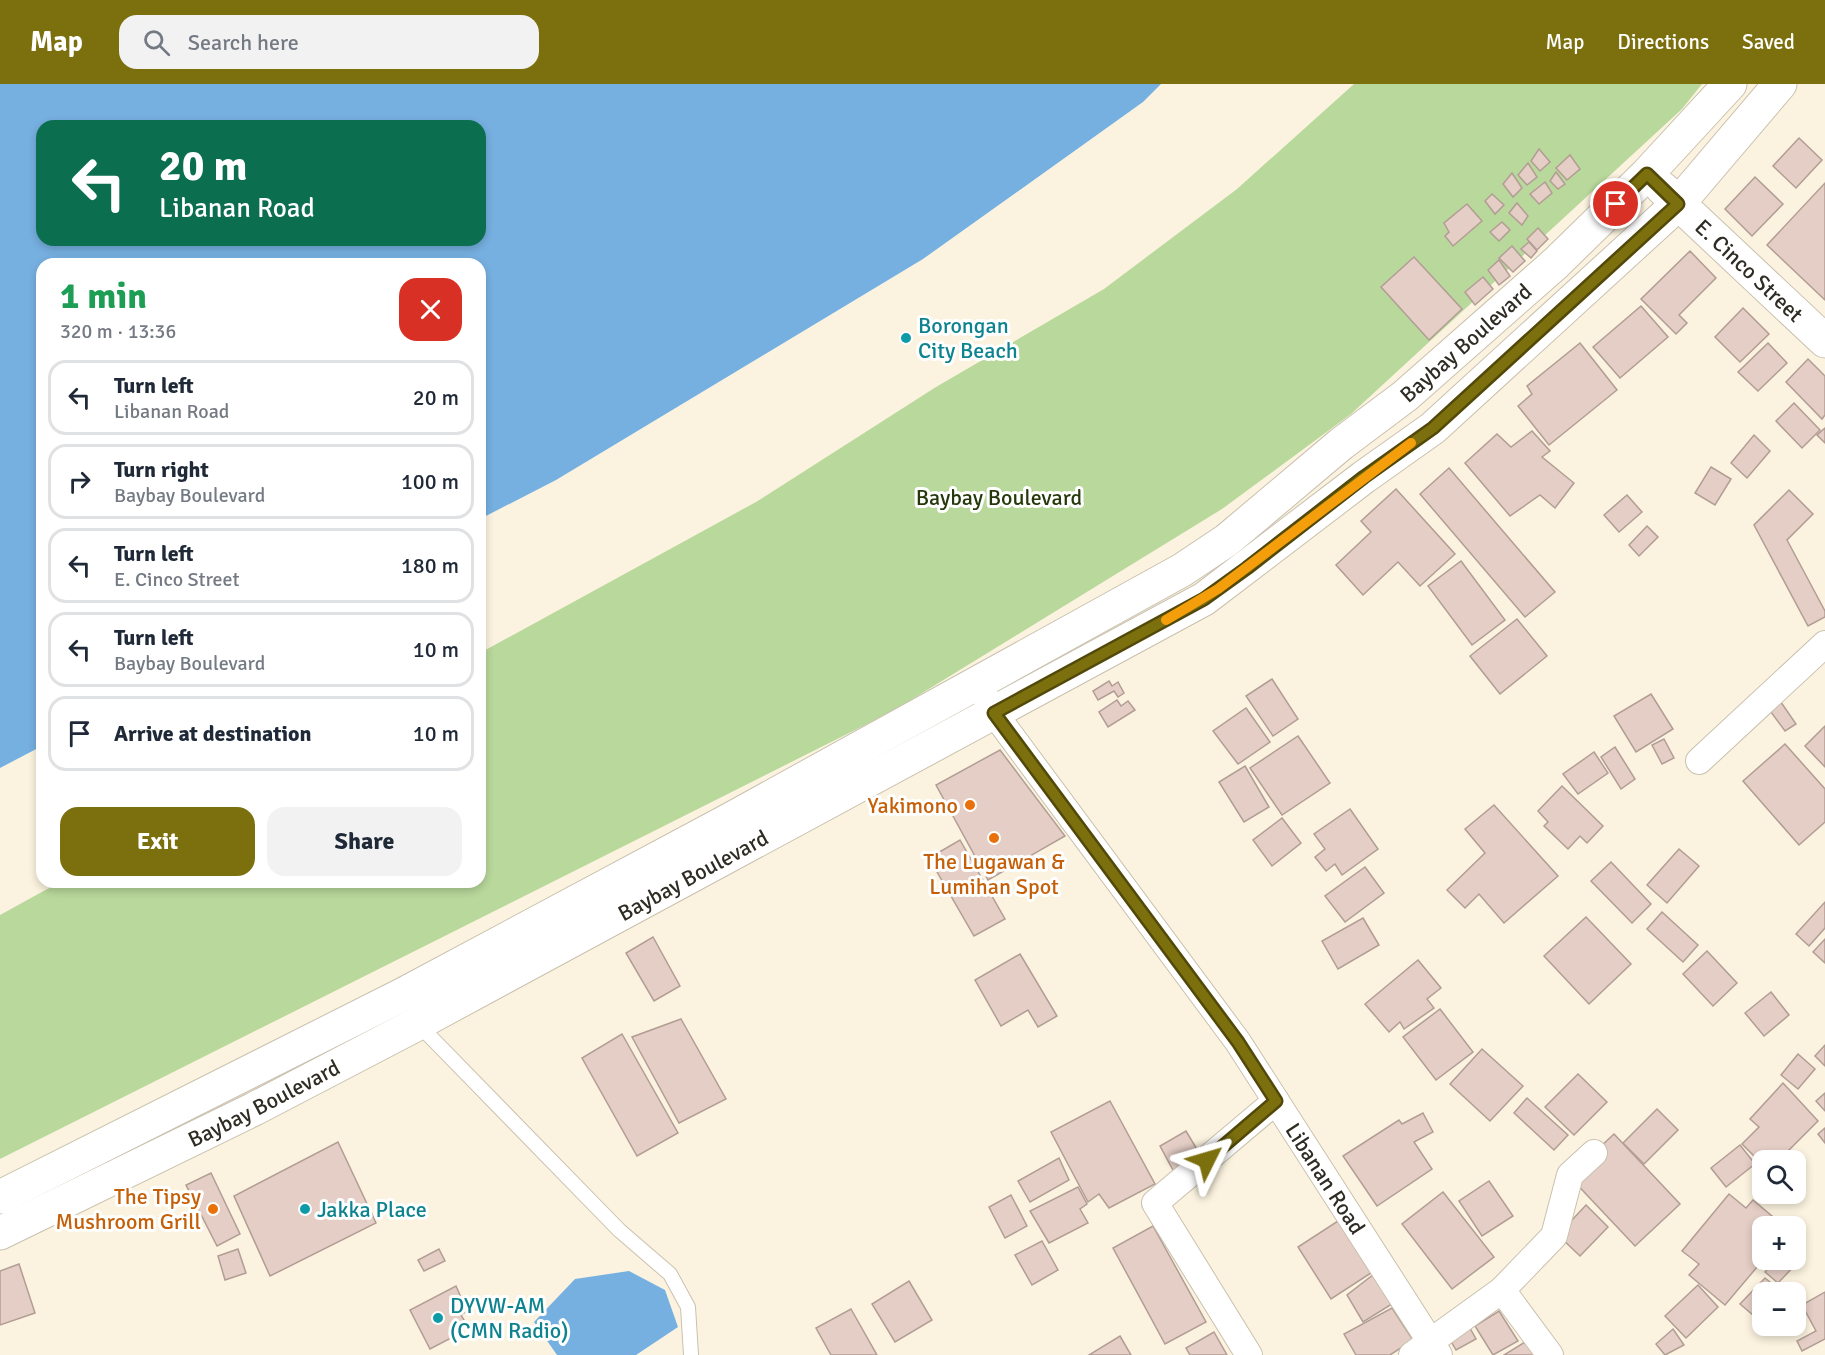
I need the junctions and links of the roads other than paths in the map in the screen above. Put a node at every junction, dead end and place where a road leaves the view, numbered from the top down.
1 (1730, 84) edge
2 (1780, 84) edge
3 (1647, 174) junction
4 (1678, 204) junction
5 (1825, 341) edge
6 (1825, 644) edge
7 (979, 683) junction
8 (994, 713) junction
9 (1699, 761) dead end
10 (409, 1009) junction
11 (1276, 1101) junction
12 (1594, 1153) dead end
13 (0, 1197) edge
14 (0, 1233) edge
15 (1502, 1290) junction
16 (1427, 1350) edge
17 (691, 1355) edge
18 (1249, 1355) edge
19 (1550, 1355) edge

1 - 3 street, Baybay Boulevard
2 - 4 street, Baybay Boulevard
3 - 4 street, E. Cinco Street
3 - 7 street, Baybay Boulevard
4 - 5 street, E. Cinco Street
4 - 8 street, Baybay Boulevard
6 - 9 street
7 - 8 street, Libanan Road
7 - 10 street, Baybay Boulevard
8 - 10 street, Baybay Boulevard
8 - 11 street, Libanan Road
10 - 13 street, Baybay Boulevard
10 - 14 street, Baybay Boulevard
10 - 17 lane
11 - 16 street, Libanan Road
11 - 18 street
12 - 15 street
15 - 16 street
15 - 19 street

